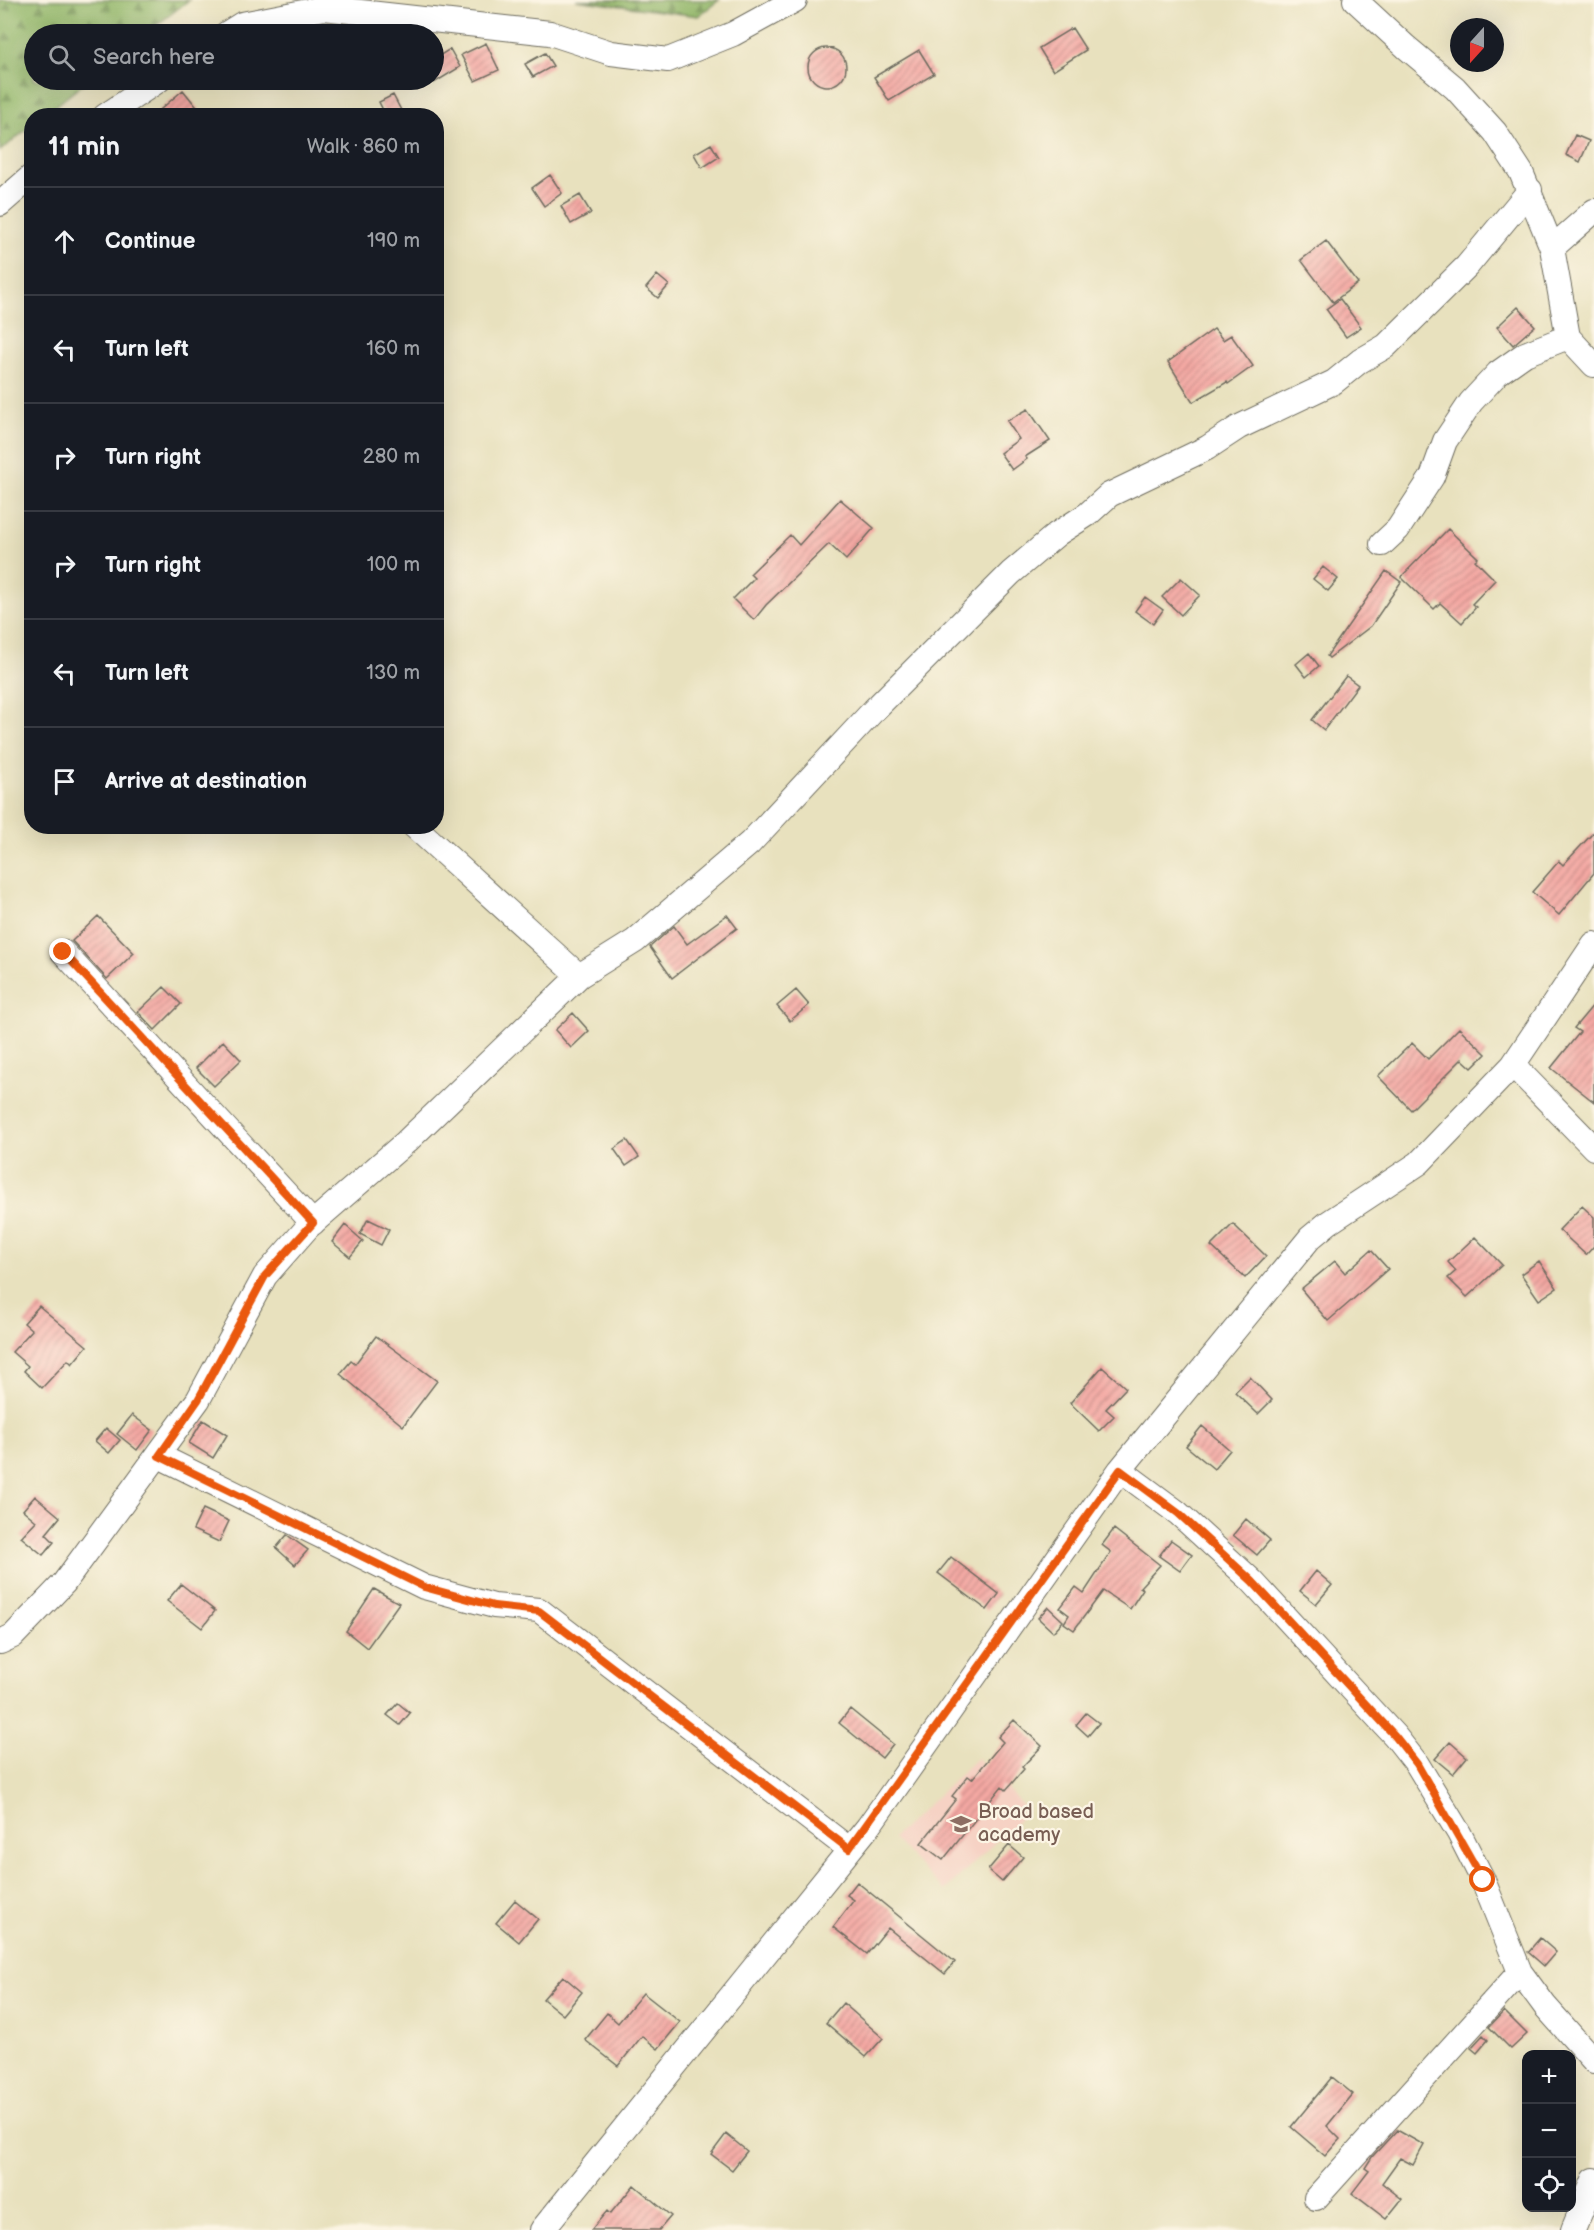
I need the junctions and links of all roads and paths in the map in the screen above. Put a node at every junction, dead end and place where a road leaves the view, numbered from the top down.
1 (795, 0) edge
2 (1355, 0) edge
3 (242, 24) edge
4 (144, 90) edge
5 (117, 108) edge
6 (24, 183) edge
7 (1530, 190) junction
8 (0, 204) edge
9 (1594, 211) edge
10 (1552, 248) junction
11 (1568, 337) junction
12 (1594, 365) edge
13 (1382, 544) dead end
14 (423, 834) edge
15 (1594, 944) edge
16 (63, 952) dead end
17 (579, 976) junction
18 (1513, 1065) junction
19 (1594, 1148) edge
20 (313, 1223) junction
21 (159, 1456) junction
22 (1120, 1470) junction
23 (7, 1639) edge
24 (0, 1659) edge
25 (849, 1849) junction
26 (1520, 1972) junction
27 (1594, 2061) edge
28 (1594, 2180) edge
29 (1316, 2198) dead end
30 (542, 2230) edge
31 (1573, 2230) edge

1 - 3 street
2 - 7 street
4 - 5 street
6 - 8 street
7 - 10 street
7 - 17 street
9 - 10 street
10 - 11 street
11 - 12 street
11 - 13 street
14 - 17 street
15 - 18 street
16 - 20 street
17 - 20 street
18 - 19 street
18 - 22 street
20 - 21 street
21 - 23 street
21 - 25 street
22 - 25 street
22 - 26 street
23 - 24 street
25 - 30 street
26 - 27 street
26 - 29 street
28 - 31 street

